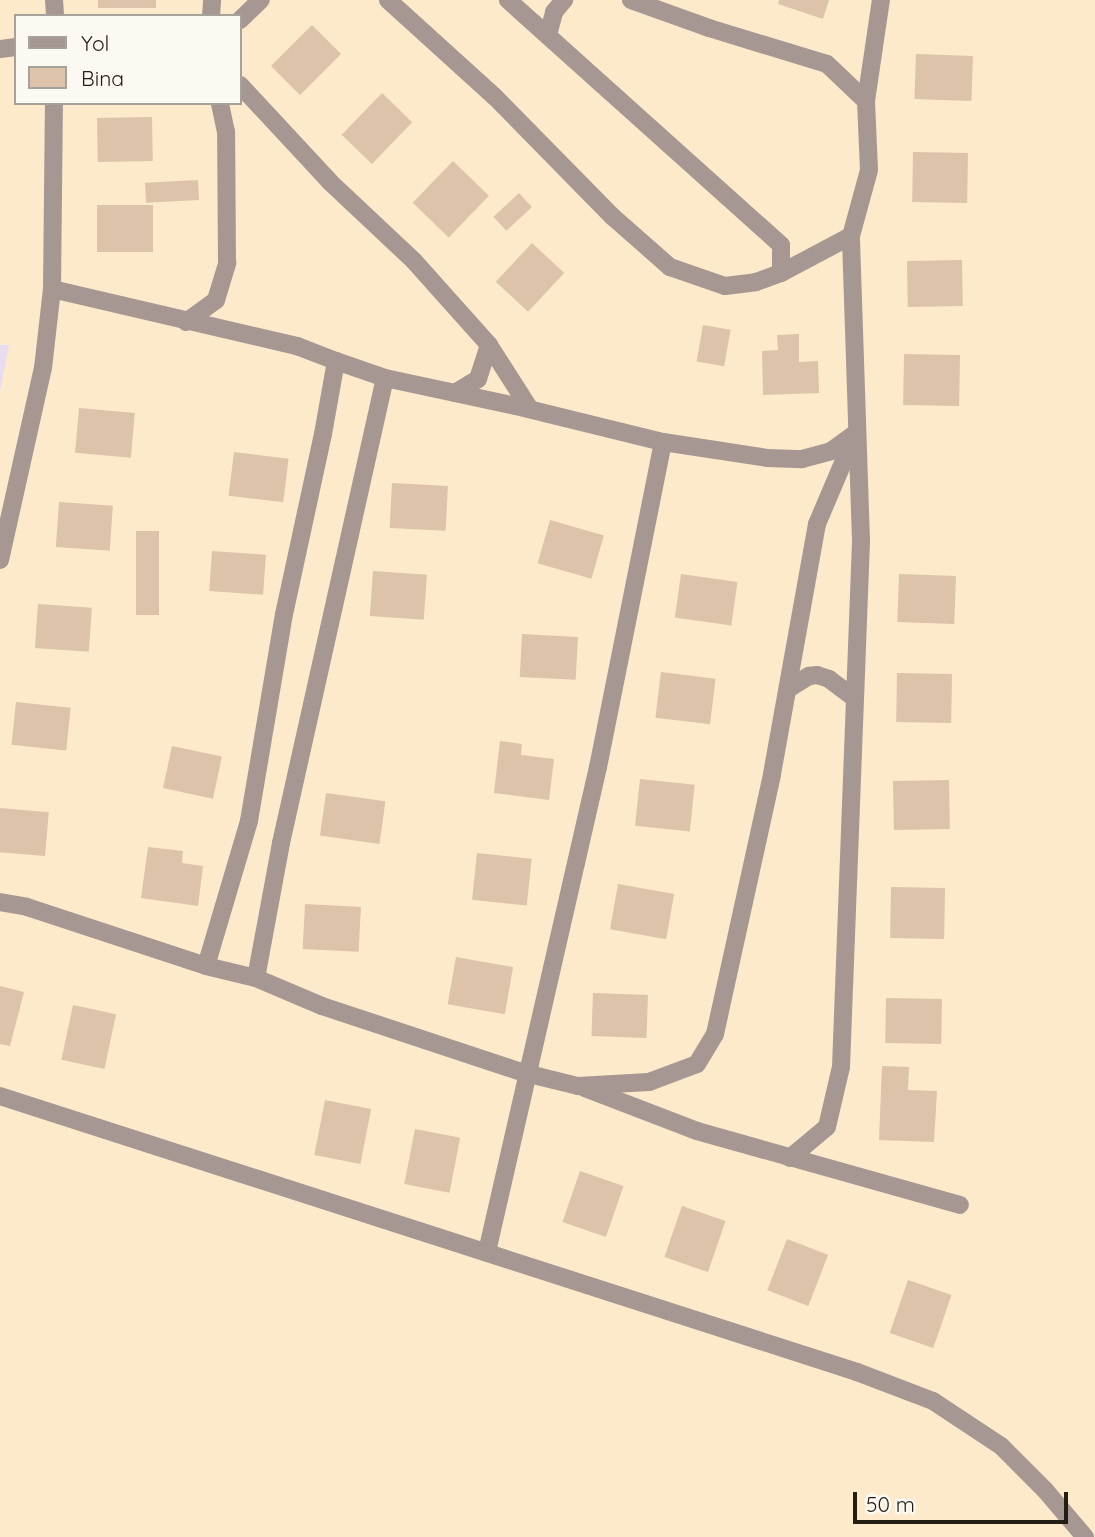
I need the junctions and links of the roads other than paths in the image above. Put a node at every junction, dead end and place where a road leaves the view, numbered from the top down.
1 (261, 0) edge
2 (388, 0) edge
3 (508, 0) edge
4 (564, 0) edge
5 (631, 0) edge
6 (881, 0) edge
7 (242, 18) edge
8 (548, 35) junction
9 (242, 87) edge
10 (866, 101) junction
11 (54, 105) edge
12 (220, 105) edge
13 (851, 236) junction
14 (781, 273) junction
15 (52, 289) junction
16 (186, 322) junction
17 (489, 345) junction
18 (336, 361) junction
19 (385, 378) junction
20 (455, 393) junction
21 (530, 409) junction
22 (856, 432) junction
23 (663, 443) junction
24 (0, 560) edge
25 (788, 689) junction
26 (853, 697) junction
27 (0, 902) edge
28 (206, 965) junction
29 (257, 978) junction
30 (525, 1073) junction
31 (578, 1086) junction
32 (0, 1096) edge
33 (790, 1158) junction
34 (960, 1205) dead end
35 (487, 1252) junction
36 (1085, 1537) edge

1 - 7 street
2 - 14 street
3 - 8 street
4 - 8 street
5 - 10 street
6 - 10 street
8 - 14 street
9 - 17 street
10 - 13 street
11 - 15 street
12 - 16 street
13 - 14 street
13 - 22 street
15 - 16 street
15 - 24 street
16 - 18 street
17 - 20 street
17 - 21 street
18 - 19 street
18 - 28 street
19 - 20 street
19 - 29 street
20 - 21 street
21 - 23 street
22 - 23 street
22 - 25 street
22 - 26 street
23 - 30 street
25 - 26 street
25 - 31 street
26 - 33 street
27 - 28 street
28 - 29 street
29 - 30 street
30 - 31 street
30 - 35 street
31 - 33 street
32 - 35 street
33 - 34 street
35 - 36 street

